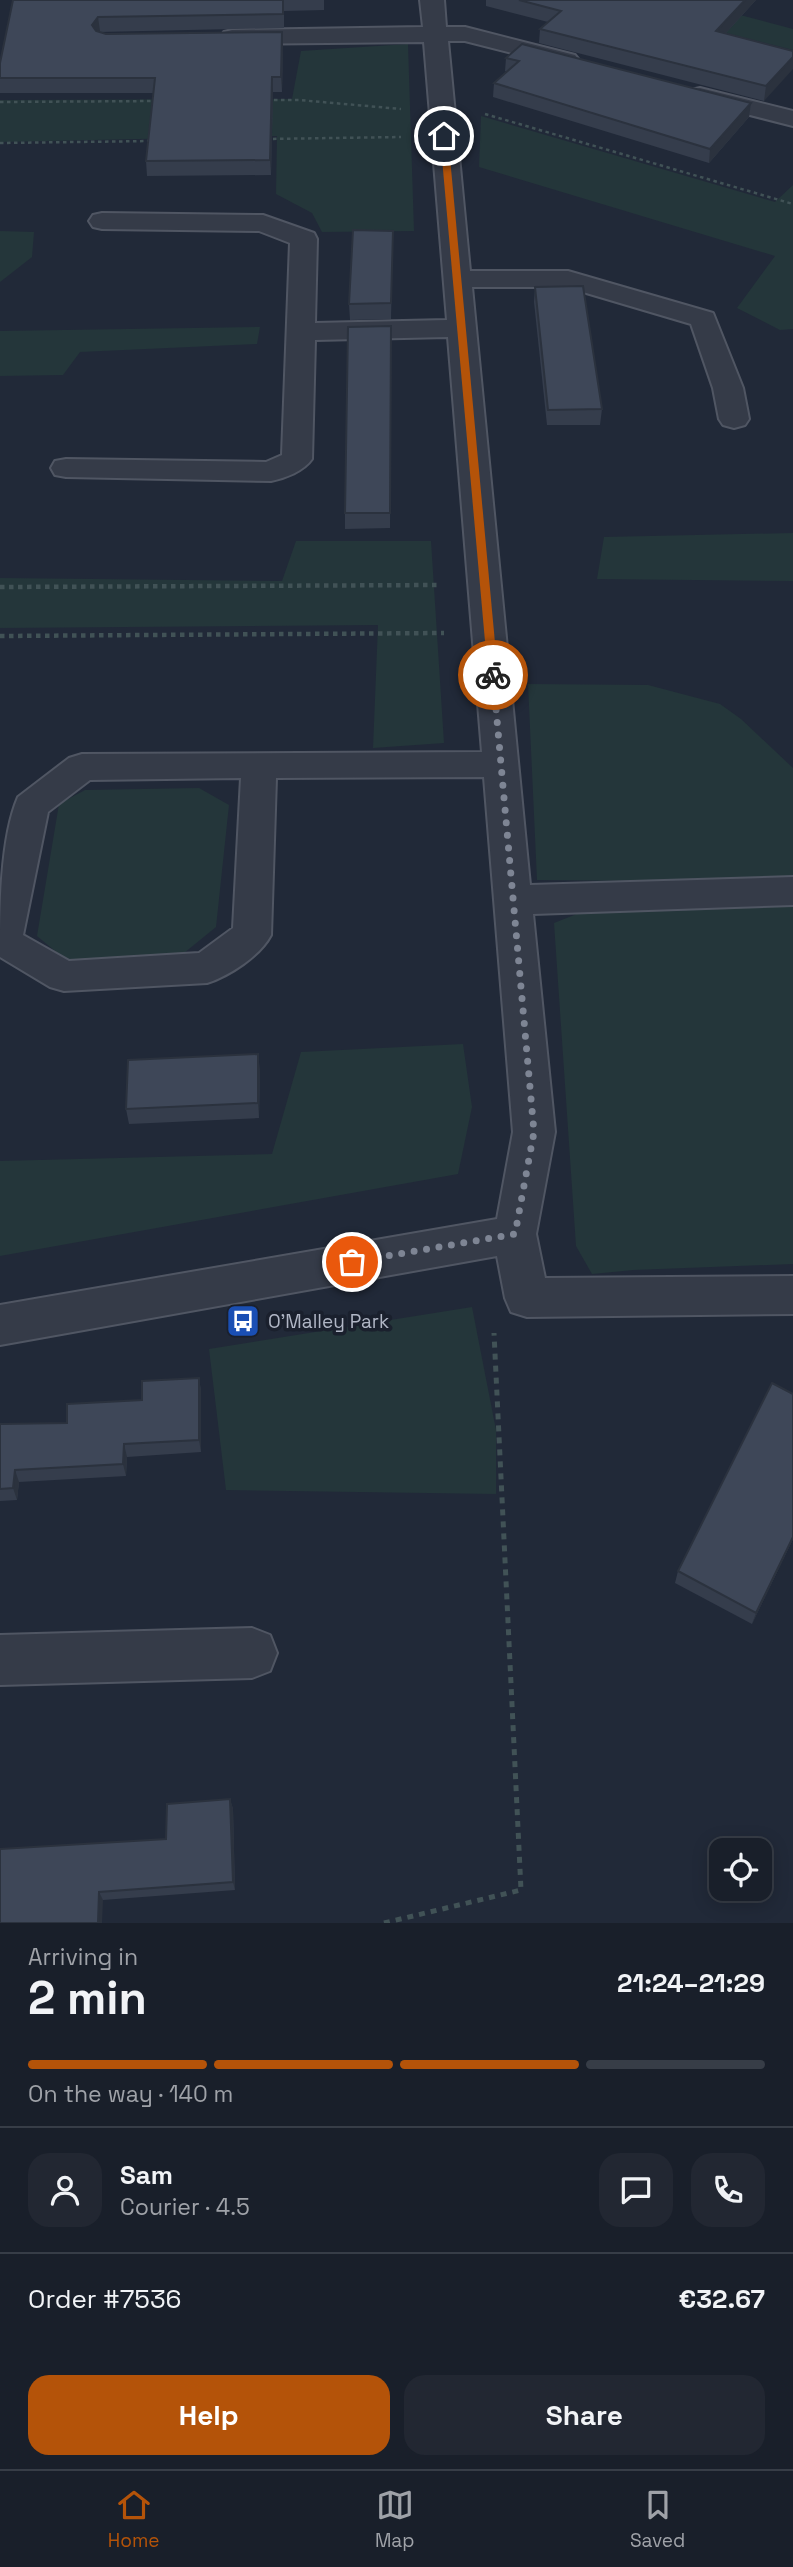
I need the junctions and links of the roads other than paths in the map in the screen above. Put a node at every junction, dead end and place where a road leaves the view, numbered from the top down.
1 (433, 17) edge
2 (203, 37) edge
3 (583, 64) edge
4 (675, 88) edge
5 (793, 119) edge
6 (102, 221) dead end
7 (457, 279) junction
8 (461, 328) junction
9 (301, 332) junction
10 (734, 419) dead end
11 (66, 468) dead end
12 (501, 764) junction
13 (259, 765) junction
14 (793, 891) edge
15 (513, 900) junction
16 (515, 1234) junction
17 (793, 1294) edge
18 (0, 1325) edge
19 (252, 1653) dead end
20 (0, 1660) edge

1 - 2 street
1 - 3 street
1 - 7 street
4 - 5 street
6 - 9 street
7 - 8 street
7 - 10 street
8 - 9 street
8 - 12 street
9 - 11 street
12 - 13 street
12 - 15 street
13 - 13 street
14 - 15 street
15 - 16 street
16 - 17 street
16 - 18 street
19 - 20 street

